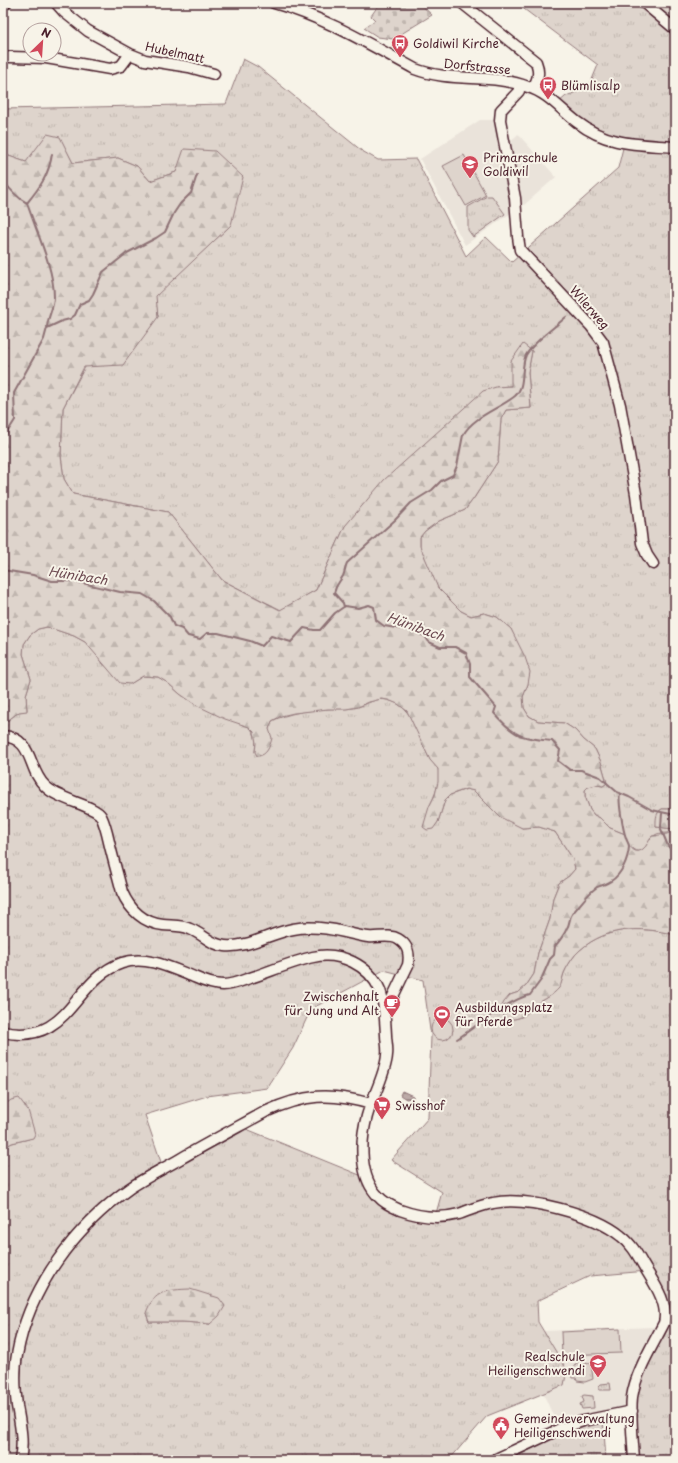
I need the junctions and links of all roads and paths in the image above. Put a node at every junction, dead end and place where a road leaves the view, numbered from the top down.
1 (6, 3) edge
2 (56, 3) edge
3 (274, 3) edge
4 (462, 3) edge
5 (644, 3) edge
6 (3, 5) edge
7 (675, 29) edge
8 (130, 54) junction
9 (10, 57) dead end
10 (214, 74) dead end
11 (519, 84) junction
12 (533, 88) junction
13 (675, 147) edge
14 (653, 564) dead end
15 (3, 736) edge
16 (385, 1013) junction
17 (3, 1032) edge
18 (371, 1104) junction
19 (632, 1411) junction
20 (20, 1460) edge
21 (494, 1460) edge
22 (634, 1460) edge

1 - 6 street
2 - 8 street, Hubelmatt
3 - 11 street, Dorfstrasse
4 - 12 street
5 - 7 street
8 - 9 street, Hubelmatt
8 - 10 street, Hubelmatt
11 - 12 street, Dorfstrasse
11 - 14 street, Wilerweg
12 - 13 street, Dorfstrasse
15 - 16 street
16 - 17 street
16 - 18 street
18 - 19 street
18 - 20 street
19 - 21 street
19 - 22 street

